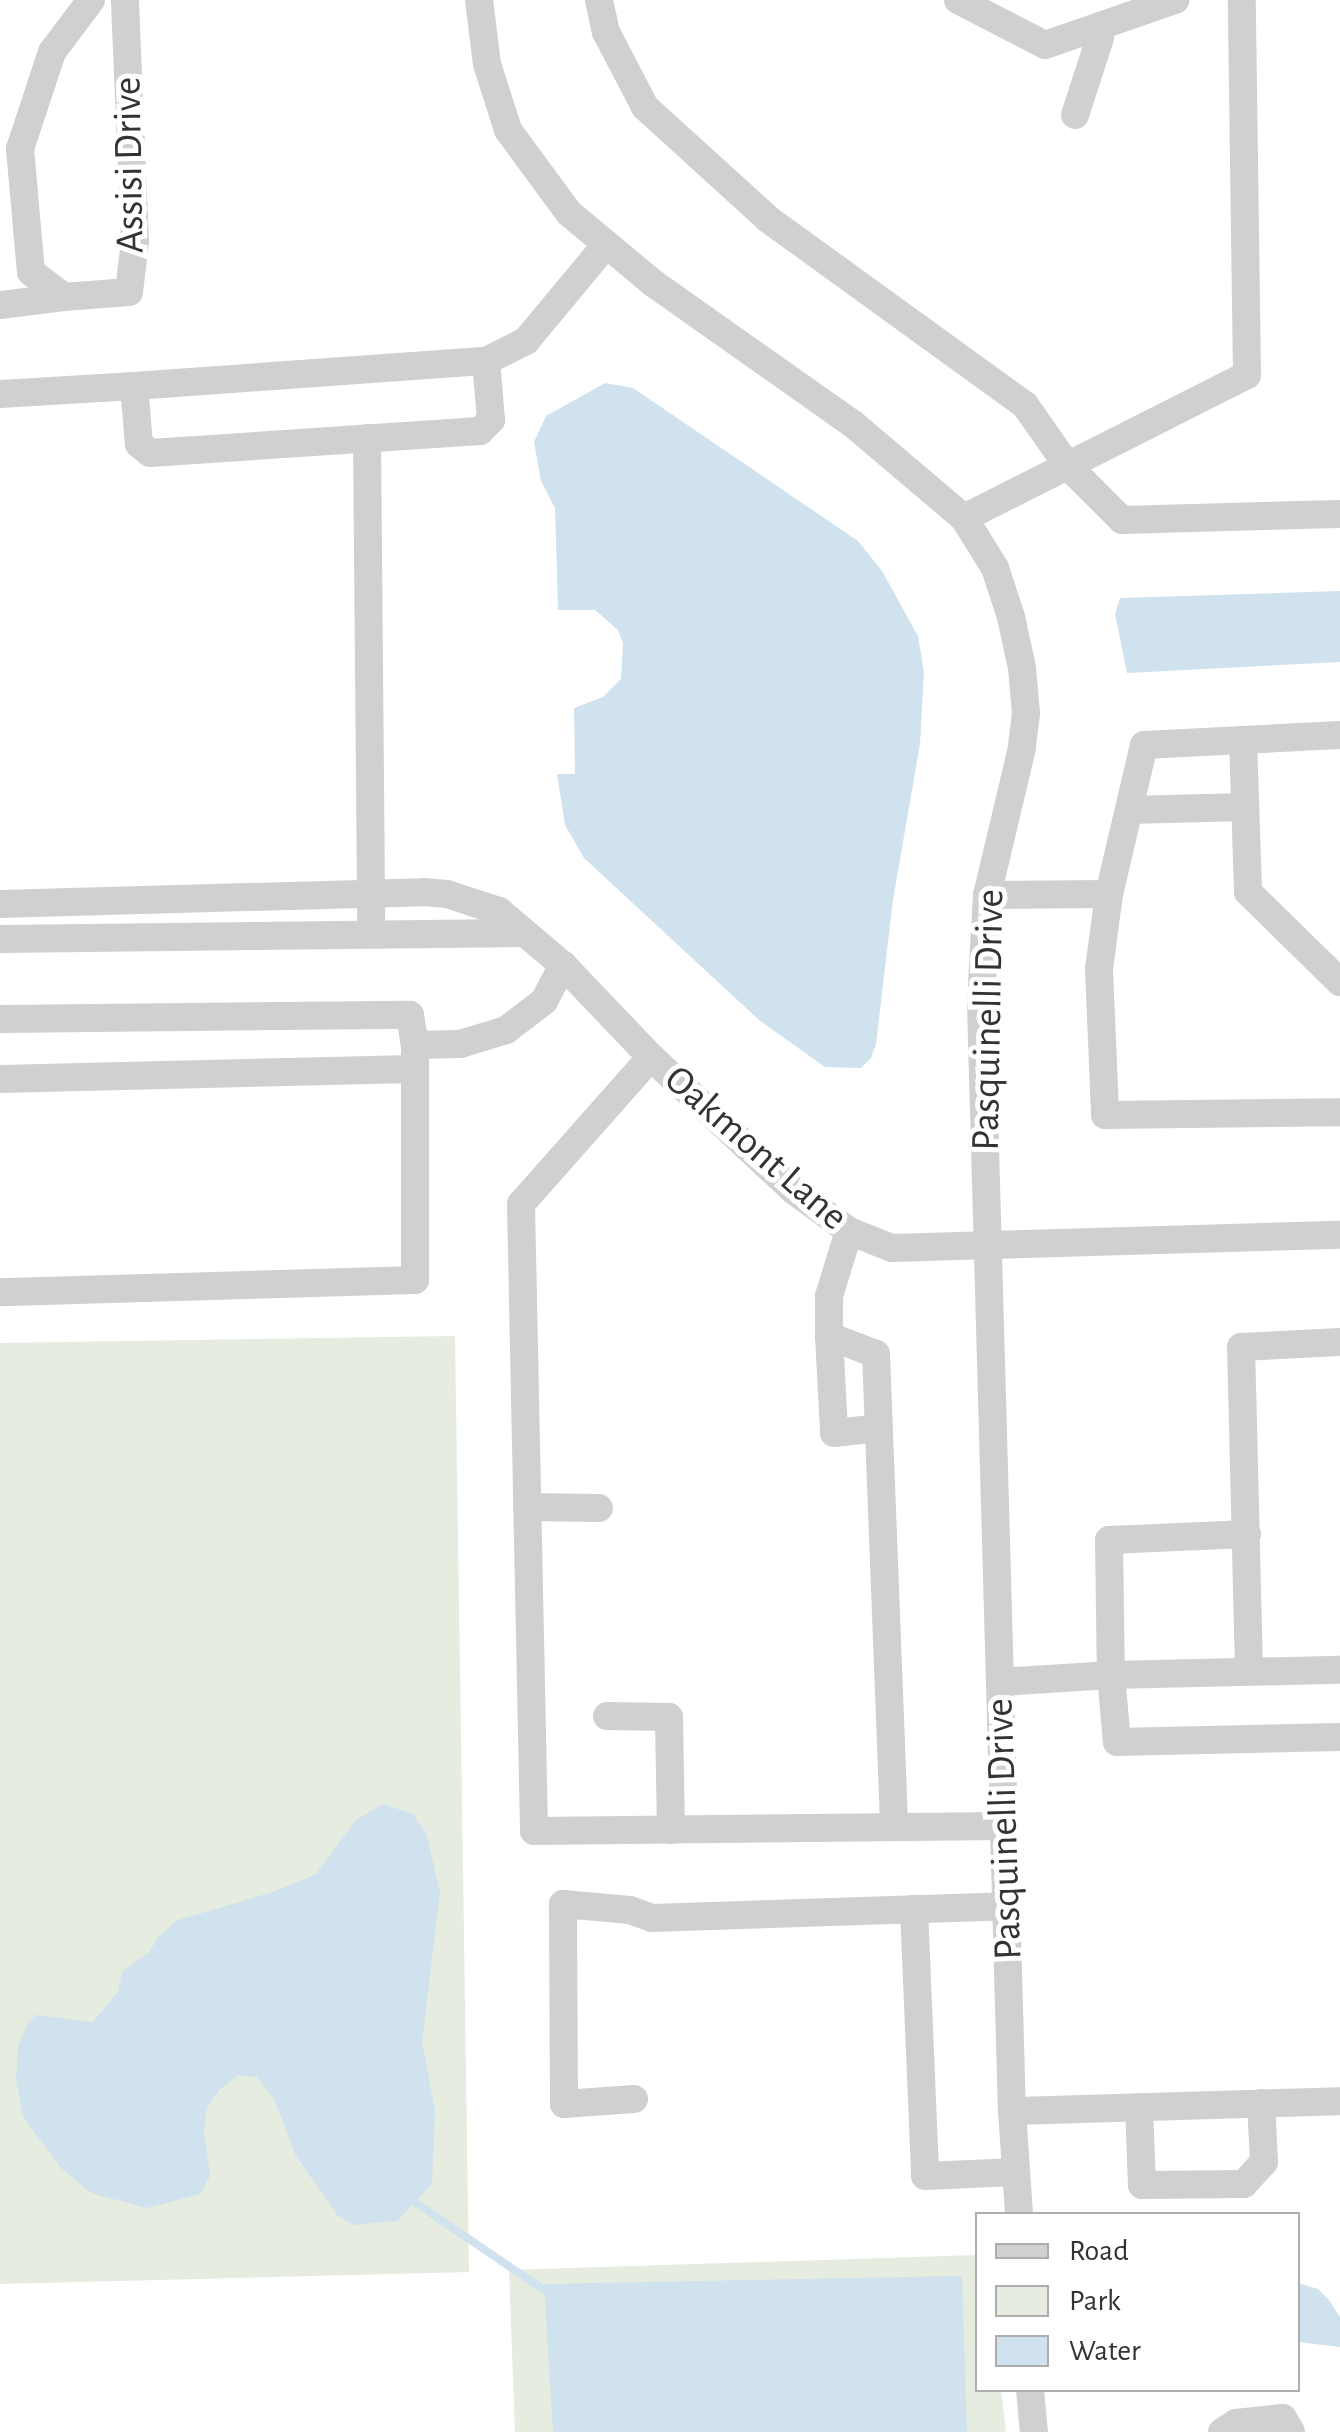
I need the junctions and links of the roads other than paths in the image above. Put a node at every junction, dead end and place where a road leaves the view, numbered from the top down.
1 (91, 0) edge
2 (125, 0) edge
3 (479, 0) edge
4 (599, 0) edge
5 (958, 0) edge
6 (1175, 0) edge
7 (1242, 0) edge
8 (1100, 38) dead end
9 (1075, 115) dead end
10 (605, 246) junction
11 (64, 297) junction
12 (0, 305) edge
13 (486, 361) junction
14 (134, 386) junction
15 (0, 394) edge
16 (366, 438) junction
17 (1066, 465) junction
18 (1340, 514) edge
19 (964, 518) junction
20 (1340, 735) edge
21 (1243, 740) junction
22 (1245, 807) junction
23 (1129, 810) junction
24 (372, 893) junction
25 (1109, 894) junction
26 (987, 896) junction
27 (0, 904) edge
28 (371, 933) junction
29 (521, 933) junction
30 (0, 939) edge
31 (563, 965) junction
32 (1340, 982) edge
33 (0, 1018) edge
34 (414, 1057) junction
35 (651, 1057) junction
36 (0, 1079) edge
37 (1340, 1112) edge
38 (849, 1231) junction
39 (1340, 1235) edge
40 (989, 1246) junction
41 (0, 1292) edge
42 (828, 1336) junction
43 (1340, 1342) edge
44 (879, 1428) junction
45 (527, 1507) junction
46 (600, 1508) dead end
47 (1248, 1534) junction
48 (1340, 1670) edge
49 (1249, 1672) junction
50 (1111, 1675) junction
51 (1000, 1682) junction
52 (606, 1716) dead end
53 (1340, 1737) edge
54 (1004, 1826) junction
55 (894, 1828) junction
56 (671, 1830) junction
57 (1006, 1906) junction
58 (914, 1909) junction
59 (634, 2100) dead end
60 (1340, 2101) edge
61 (1261, 2103) junction
62 (1140, 2107) junction
63 (1012, 2110) junction
64 (1016, 2172) junction
65 (1019, 2212) edge
66 (1030, 2392) edge
67 (1034, 2432) edge
68 (1222, 2432) edge
69 (1290, 2432) edge

1 - 11 street, Assisi Drive
2 - 11 street, Assisi Drive
3 - 10 street, Pasquinelli Drive
4 - 17 street
5 - 6 street
7 - 17 street
8 - 9 street
10 - 13 street
10 - 19 street, Pasquinelli Drive
11 - 12 street
13 - 14 street
13 - 16 street
14 - 15 street
14 - 16 street
16 - 24 street
17 - 18 street
17 - 19 street
19 - 26 street, Pasquinelli Drive
20 - 21 street
21 - 22 street
21 - 23 street
22 - 23 street
22 - 32 street
23 - 25 street
24 - 27 street, Oakmont Lane
24 - 28 street
24 - 29 street, Oakmont Lane
25 - 26 street
25 - 37 street
26 - 40 street, Pasquinelli Drive
28 - 29 street
28 - 30 street
29 - 31 street, Oakmont Lane
31 - 34 street
31 - 35 street, Oakmont Lane
33 - 34 street
34 - 36 street
34 - 41 street
35 - 38 street, Oakmont Lane
35 - 45 street
38 - 40 street, Oakmont Lane
38 - 42 street
39 - 40 street, Oakmont Lane
40 - 51 street, Pasquinelli Drive
42 - 44 street
42 - 44 street
43 - 47 street
44 - 55 street
45 - 46 street
45 - 56 street
47 - 49 street
47 - 50 street
48 - 49 street
49 - 50 street
50 - 51 street
50 - 53 street
51 - 54 street, Pasquinelli Drive
52 - 56 street
54 - 55 street
54 - 57 street, Pasquinelli Drive
55 - 56 street
57 - 58 street
57 - 63 street, Pasquinelli Drive
58 - 59 street
58 - 64 street
60 - 61 street
61 - 62 street
61 - 62 street
62 - 63 street
63 - 64 street, Pasquinelli Drive
64 - 65 street, Pasquinelli Drive
66 - 67 street
68 - 69 street

